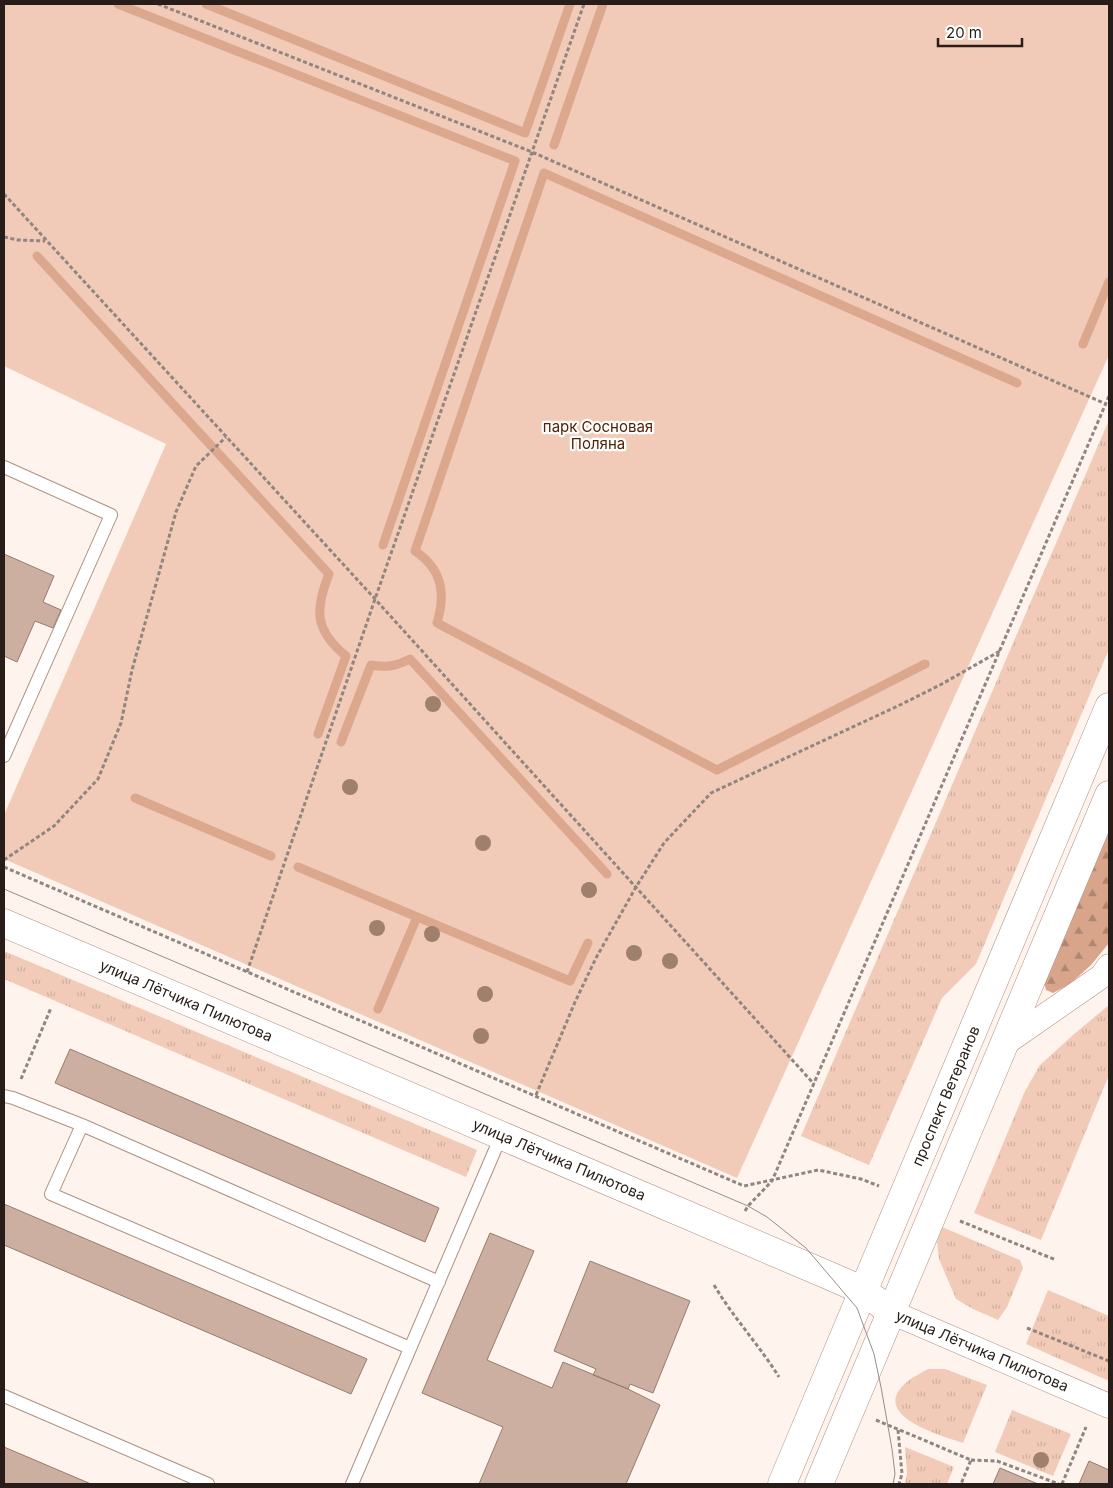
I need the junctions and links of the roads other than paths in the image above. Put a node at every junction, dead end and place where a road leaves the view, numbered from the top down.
1 (4, 467) edge
2 (1109, 707) edge
3 (4, 756) edge
4 (1109, 795) edge
5 (4, 923) edge
6 (1109, 966) edge
7 (1004, 1044) junction
8 (8, 1097) edge
9 (82, 1125) junction
10 (500, 1136) junction
11 (439, 1282) junction
12 (864, 1291) junction
13 (891, 1312) junction
14 (410, 1348) junction
15 (4, 1396) edge
16 (1109, 1406) edge
17 (208, 1484) edge
18 (352, 1484) edge
19 (782, 1484) edge
20 (818, 1484) edge

1 - 3 lane
2 - 12 main road, проспект Ветеранов
4 - 7 main road
5 - 10 main road, улица Лётчика Пилютова
6 - 7 street
7 - 13 main road
8 - 9 lane
9 - 11 lane
9 - 14 lane
10 - 11 lane
10 - 12 main road, улица Лётчика Пилютова
11 - 14 lane
12 - 13 main road, улица Лётчика Пилютова
12 - 19 main road, проспект Ветеранов
13 - 16 street, улица Лётчика Пилютова
13 - 20 main road
14 - 18 lane
15 - 17 lane

